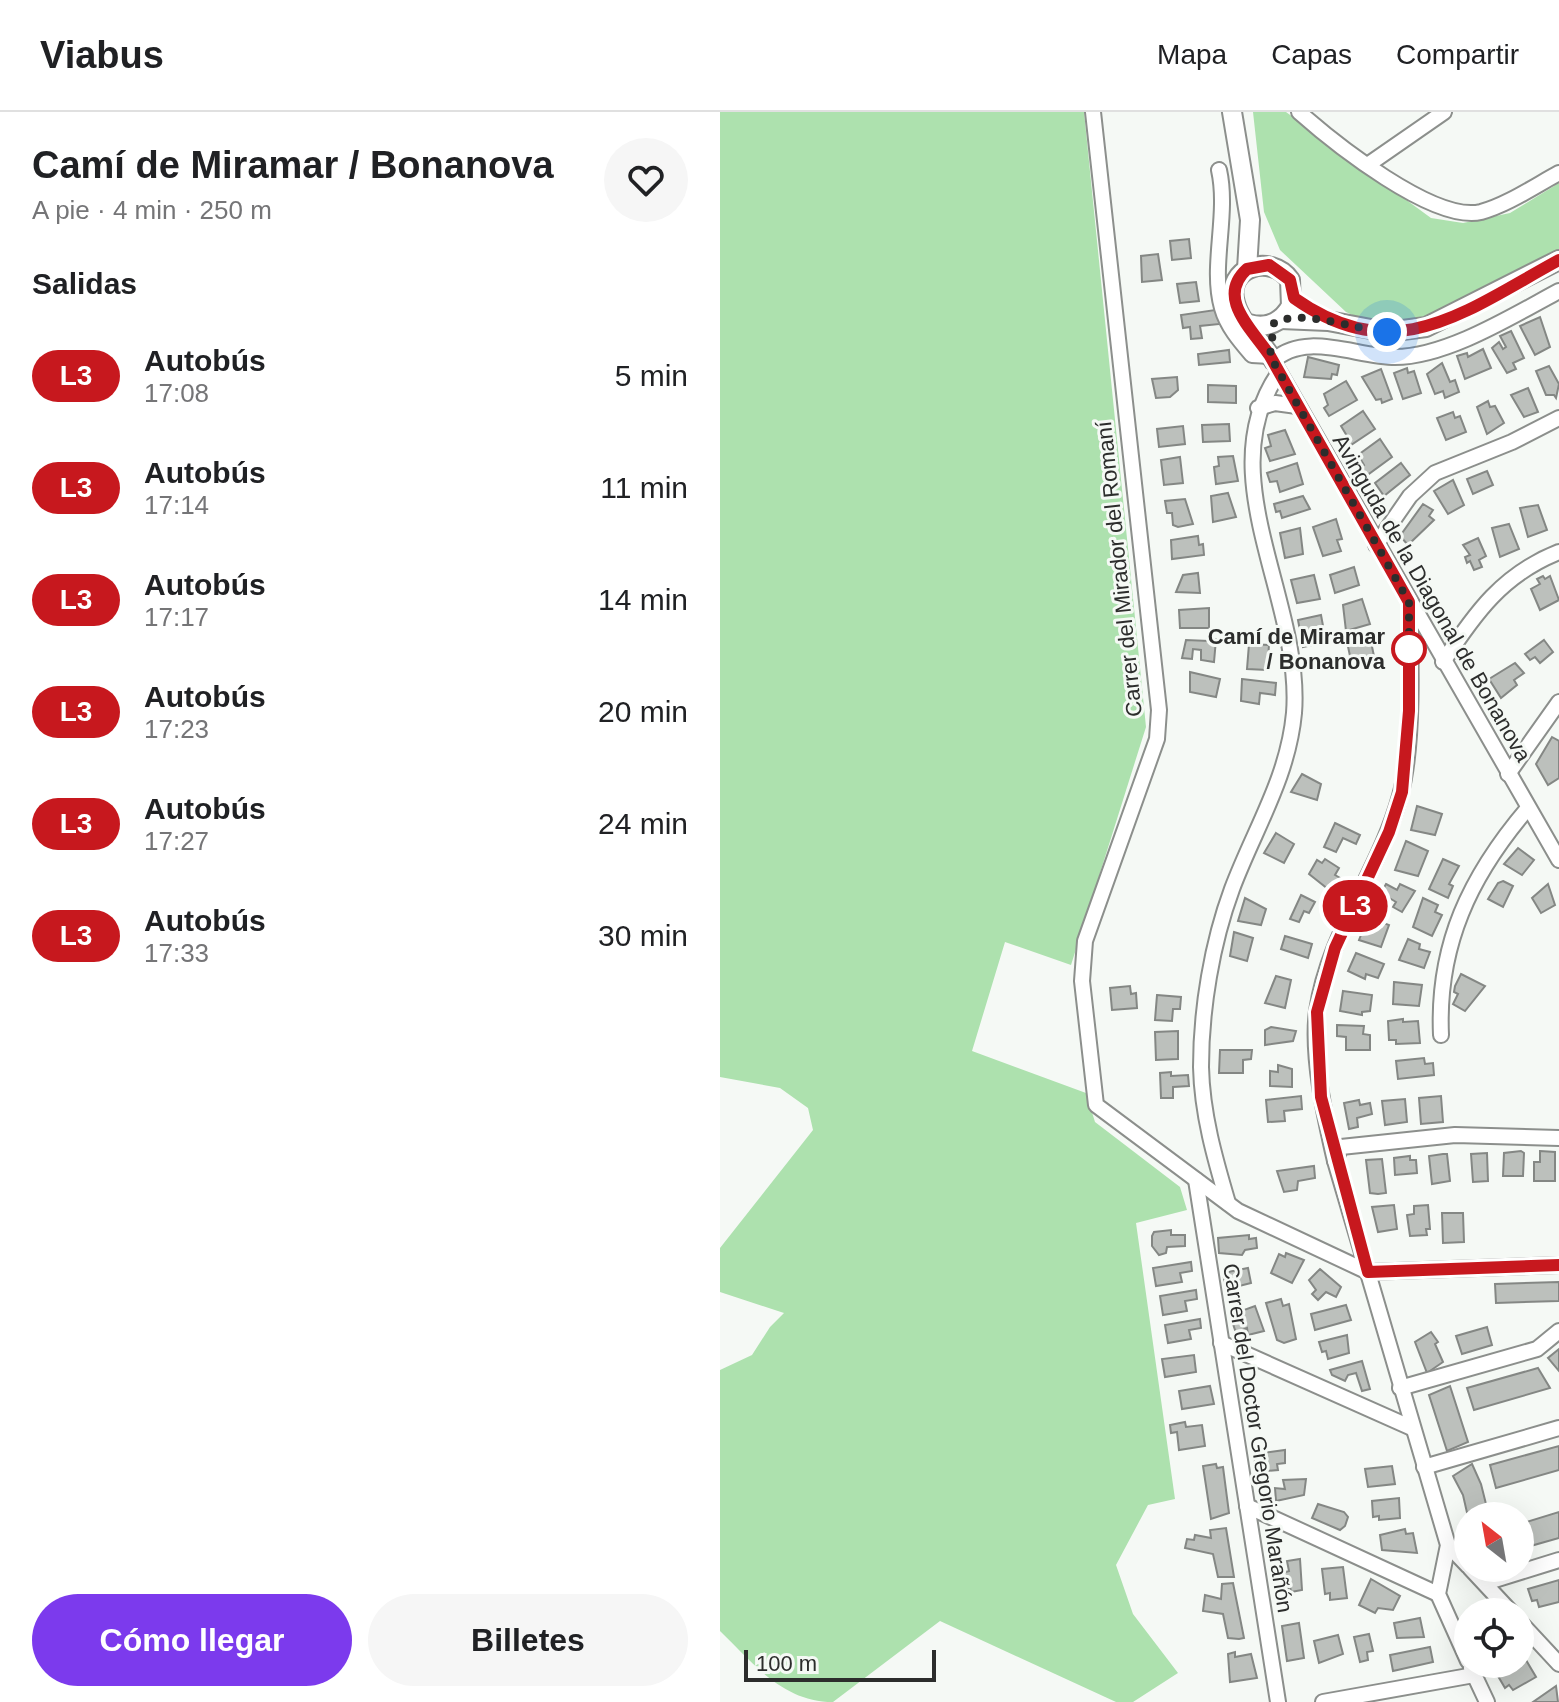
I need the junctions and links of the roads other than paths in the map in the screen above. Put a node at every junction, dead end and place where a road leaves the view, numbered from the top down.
1 (1093, 112) edge
2 (1232, 112) edge
3 (1299, 112) edge
4 (1444, 112) edge
5 (1369, 164) junction
6 (1219, 170) dead end
7 (1559, 173) edge
8 (1250, 220) junction
9 (1559, 260) edge
10 (1269, 265) junction
11 (1247, 269) junction
12 (1559, 291) edge
13 (1294, 298) junction
14 (1278, 321) junction
15 (1328, 321) junction
16 (1249, 324) junction
17 (1273, 364) junction
18 (1297, 406) junction
19 (1258, 408) junction
20 (1559, 418) edge
21 (1376, 545) junction
22 (1559, 552) edge
23 (1409, 602) junction
24 (1443, 662) junction
25 (1559, 702) edge
26 (1508, 774) junction
27 (1528, 808) junction
28 (1559, 860) edge
29 (1441, 1035) dead end
30 (1559, 1138) edge
31 (1335, 1149) junction
32 (1196, 1180) junction
33 (1228, 1203) junction
34 (1559, 1265) edge
35 (1368, 1272) junction
36 (1559, 1331) edge
37 (1221, 1343) junction
38 (1400, 1388) junction
39 (1412, 1428) junction
40 (1559, 1428) edge
41 (1424, 1467) junction
42 (1247, 1506) junction
43 (1448, 1545) junction
44 (1454, 1551) edge
45 (1559, 1560) edge
46 (1485, 1583) joint
47 (1438, 1594) junction
48 (1498, 1598) edge
49 (1454, 1629) edge
50 (1534, 1637) edge
51 (1559, 1664) edge
52 (1454, 1671) edge
53 (1476, 1678) edge
54 (1278, 1702) edge
55 (1323, 1702) edge
56 (1487, 1702) edge

1 - 32 street, Carrer del Mirador del Romaní
2 - 8 street
3 - 5 street
4 - 5 street
5 - 7 street
6 - 17 street
8 - 10 street
8 - 11 street
9 - 15 street
10 - 11 street
10 - 13 street
11 - 16 street
12 - 17 street
13 - 14 street
13 - 15 street
14 - 15 street
14 - 16 street
14 - 17 street
16 - 17 street
17 - 18 street, Avinguda de la Diagonal de Bonanova
17 - 19 street
18 - 19 street
18 - 21 street, Avinguda de la Diagonal de Bonanova
19 - 33 street
20 - 21 street
21 - 23 street, Avinguda de la Diagonal de Bonanova
22 - 24 street
23 - 24 street, Avinguda de la Diagonal de Bonanova
23 - 31 street
24 - 26 street, Avinguda de la Diagonal de Bonanova
25 - 26 street
26 - 27 street, Avinguda de la Diagonal de Bonanova
27 - 28 street, Avinguda de la Diagonal de Bonanova
27 - 29 street
30 - 31 street
31 - 35 street
32 - 33 street
32 - 37 street, Carrer del Doctor Gregorio Marañón
33 - 35 street
34 - 35 street
35 - 38 street
36 - 38 street
37 - 39 street
37 - 42 street, Carrer del Doctor Gregorio Marañón
38 - 39 street
39 - 41 street
40 - 41 street
41 - 43 street
42 - 47 street
42 - 54 street, Carrer del Doctor Gregorio Marañón
43 - 44 street
43 - 47 street
45 - 46 street
46 - 48 street
47 - 49 street
50 - 51 street
52 - 55 street
53 - 56 street

